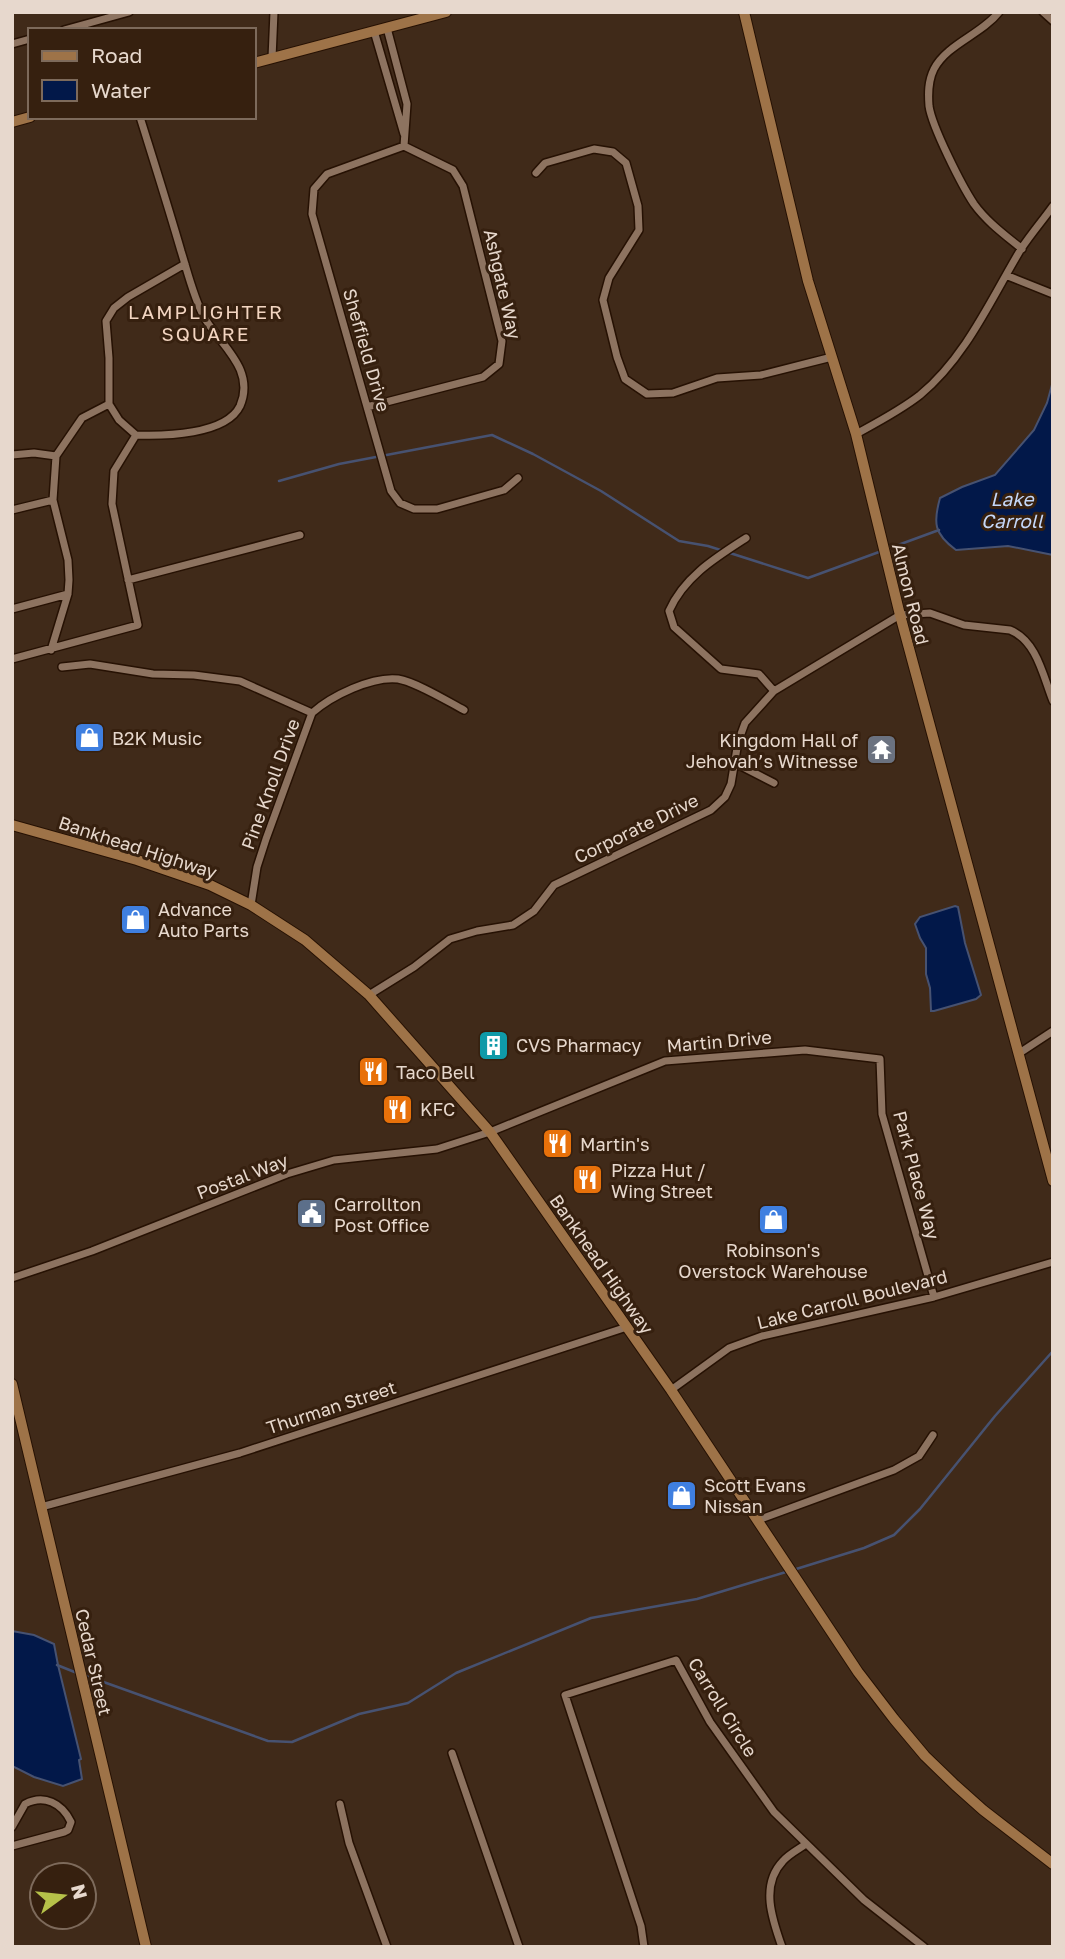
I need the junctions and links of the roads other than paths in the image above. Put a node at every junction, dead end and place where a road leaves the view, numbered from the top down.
1 (129, 12) edge
2 (274, 12) edge
3 (446, 12) edge
4 (744, 12) edge
5 (999, 12) edge
6 (1042, 12) edge
7 (1053, 21) edge
8 (71, 28) edge
9 (387, 28) junction
10 (374, 31) junction
11 (272, 58) junction
12 (256, 62) edge
13 (141, 119) edge
14 (404, 135) junction
15 (404, 146) junction
16 (536, 173) dead end
17 (1053, 206) edge
18 (1022, 249) junction
19 (185, 264) junction
20 (1008, 276) junction
21 (1053, 294) edge
22 (832, 357) junction
23 (109, 404) junction
24 (367, 407) junction
25 (856, 434) junction
26 (136, 435) junction
27 (12, 455) edge
28 (56, 456) junction
29 (518, 478) dead end
30 (53, 500) junction
31 (12, 510) edge
32 (300, 535) dead end
33 (746, 538) dead end
34 (128, 580) junction
35 (68, 594) junction
36 (12, 609) edge
37 (900, 615) junction
38 (51, 650) junction
39 (12, 659) edge
40 (62, 667) dead end
41 (774, 691) junction
42 (1053, 701) edge
43 (464, 710) dead end
44 (312, 713) junction
45 (735, 763) junction
46 (774, 783) dead end
47 (12, 825) edge
48 (251, 905) junction
49 (369, 995) junction
50 (1053, 1031) edge
51 (1018, 1054) junction
52 (880, 1059) joint
53 (490, 1132) junction
54 (1053, 1181) edge
55 (1053, 1262) edge
56 (12, 1278) edge
57 (934, 1297) junction
58 (627, 1327) junction
59 (12, 1384) edge
60 (671, 1390) junction
61 (933, 1435) dead end
62 (41, 1507) junction
63 (758, 1520) junction
64 (452, 1753) dead end
65 (340, 1804) dead end
66 (12, 1827) edge
67 (806, 1844) junction
68 (12, 1846) edge
69 (1053, 1864) edge
70 (146, 1947) edge
71 (387, 1947) edge
72 (519, 1947) edge
73 (644, 1947) edge
74 (782, 1947) edge
75 (924, 1947) edge

1 - 8 street
2 - 11 street
3 - 9 street
4 - 22 street, Almon Road
5 - 18 street
6 - 7 street
9 - 10 street
9 - 14 street
10 - 11 street
10 - 14 street
11 - 12 street
13 - 19 street
14 - 15 street
15 - 24 street, Sheffield Drive
15 - 24 street, Ashgate Way
16 - 22 street
17 - 18 street
18 - 20 street
19 - 23 street
19 - 26 street
20 - 21 street
20 - 25 street
22 - 25 street, Almon Road
23 - 26 street
23 - 28 street
24 - 29 street, Sheffield Drive
25 - 37 street, Almon Road
26 - 34 street
27 - 28 street
28 - 30 street
30 - 31 street
30 - 35 street
32 - 34 street
33 - 41 street
34 - 38 street
35 - 36 street
35 - 38 street
37 - 41 street, Corporate Drive
37 - 42 street
37 - 51 street, Almon Road
38 - 39 street
40 - 44 street
41 - 45 street, Corporate Drive
43 - 44 street, Pine Knoll Drive
44 - 48 street, Pine Knoll Drive
45 - 46 street
45 - 49 street, Corporate Drive
47 - 48 street, Bankhead Highway
48 - 49 street, Bankhead Highway
49 - 53 street, Bankhead Highway
50 - 51 street
51 - 54 street, Almon Road
52 - 53 street, Martin Drive
52 - 57 street, Park Place Way
53 - 56 street, Postal Way
53 - 58 street, Bankhead Highway
55 - 57 street, Lake Carroll Boulevard
57 - 60 street, Lake Carroll Boulevard
58 - 60 street, Bankhead Highway
58 - 62 street, Thurman Street
59 - 62 street, Cedar Street
60 - 63 street, Bankhead Highway
61 - 63 street
62 - 70 street, Cedar Street
63 - 69 street, Bankhead Highway
64 - 72 street
65 - 71 street
66 - 68 street
67 - 73 street, Carroll Circle
67 - 74 street
67 - 75 street, Carroll Circle

